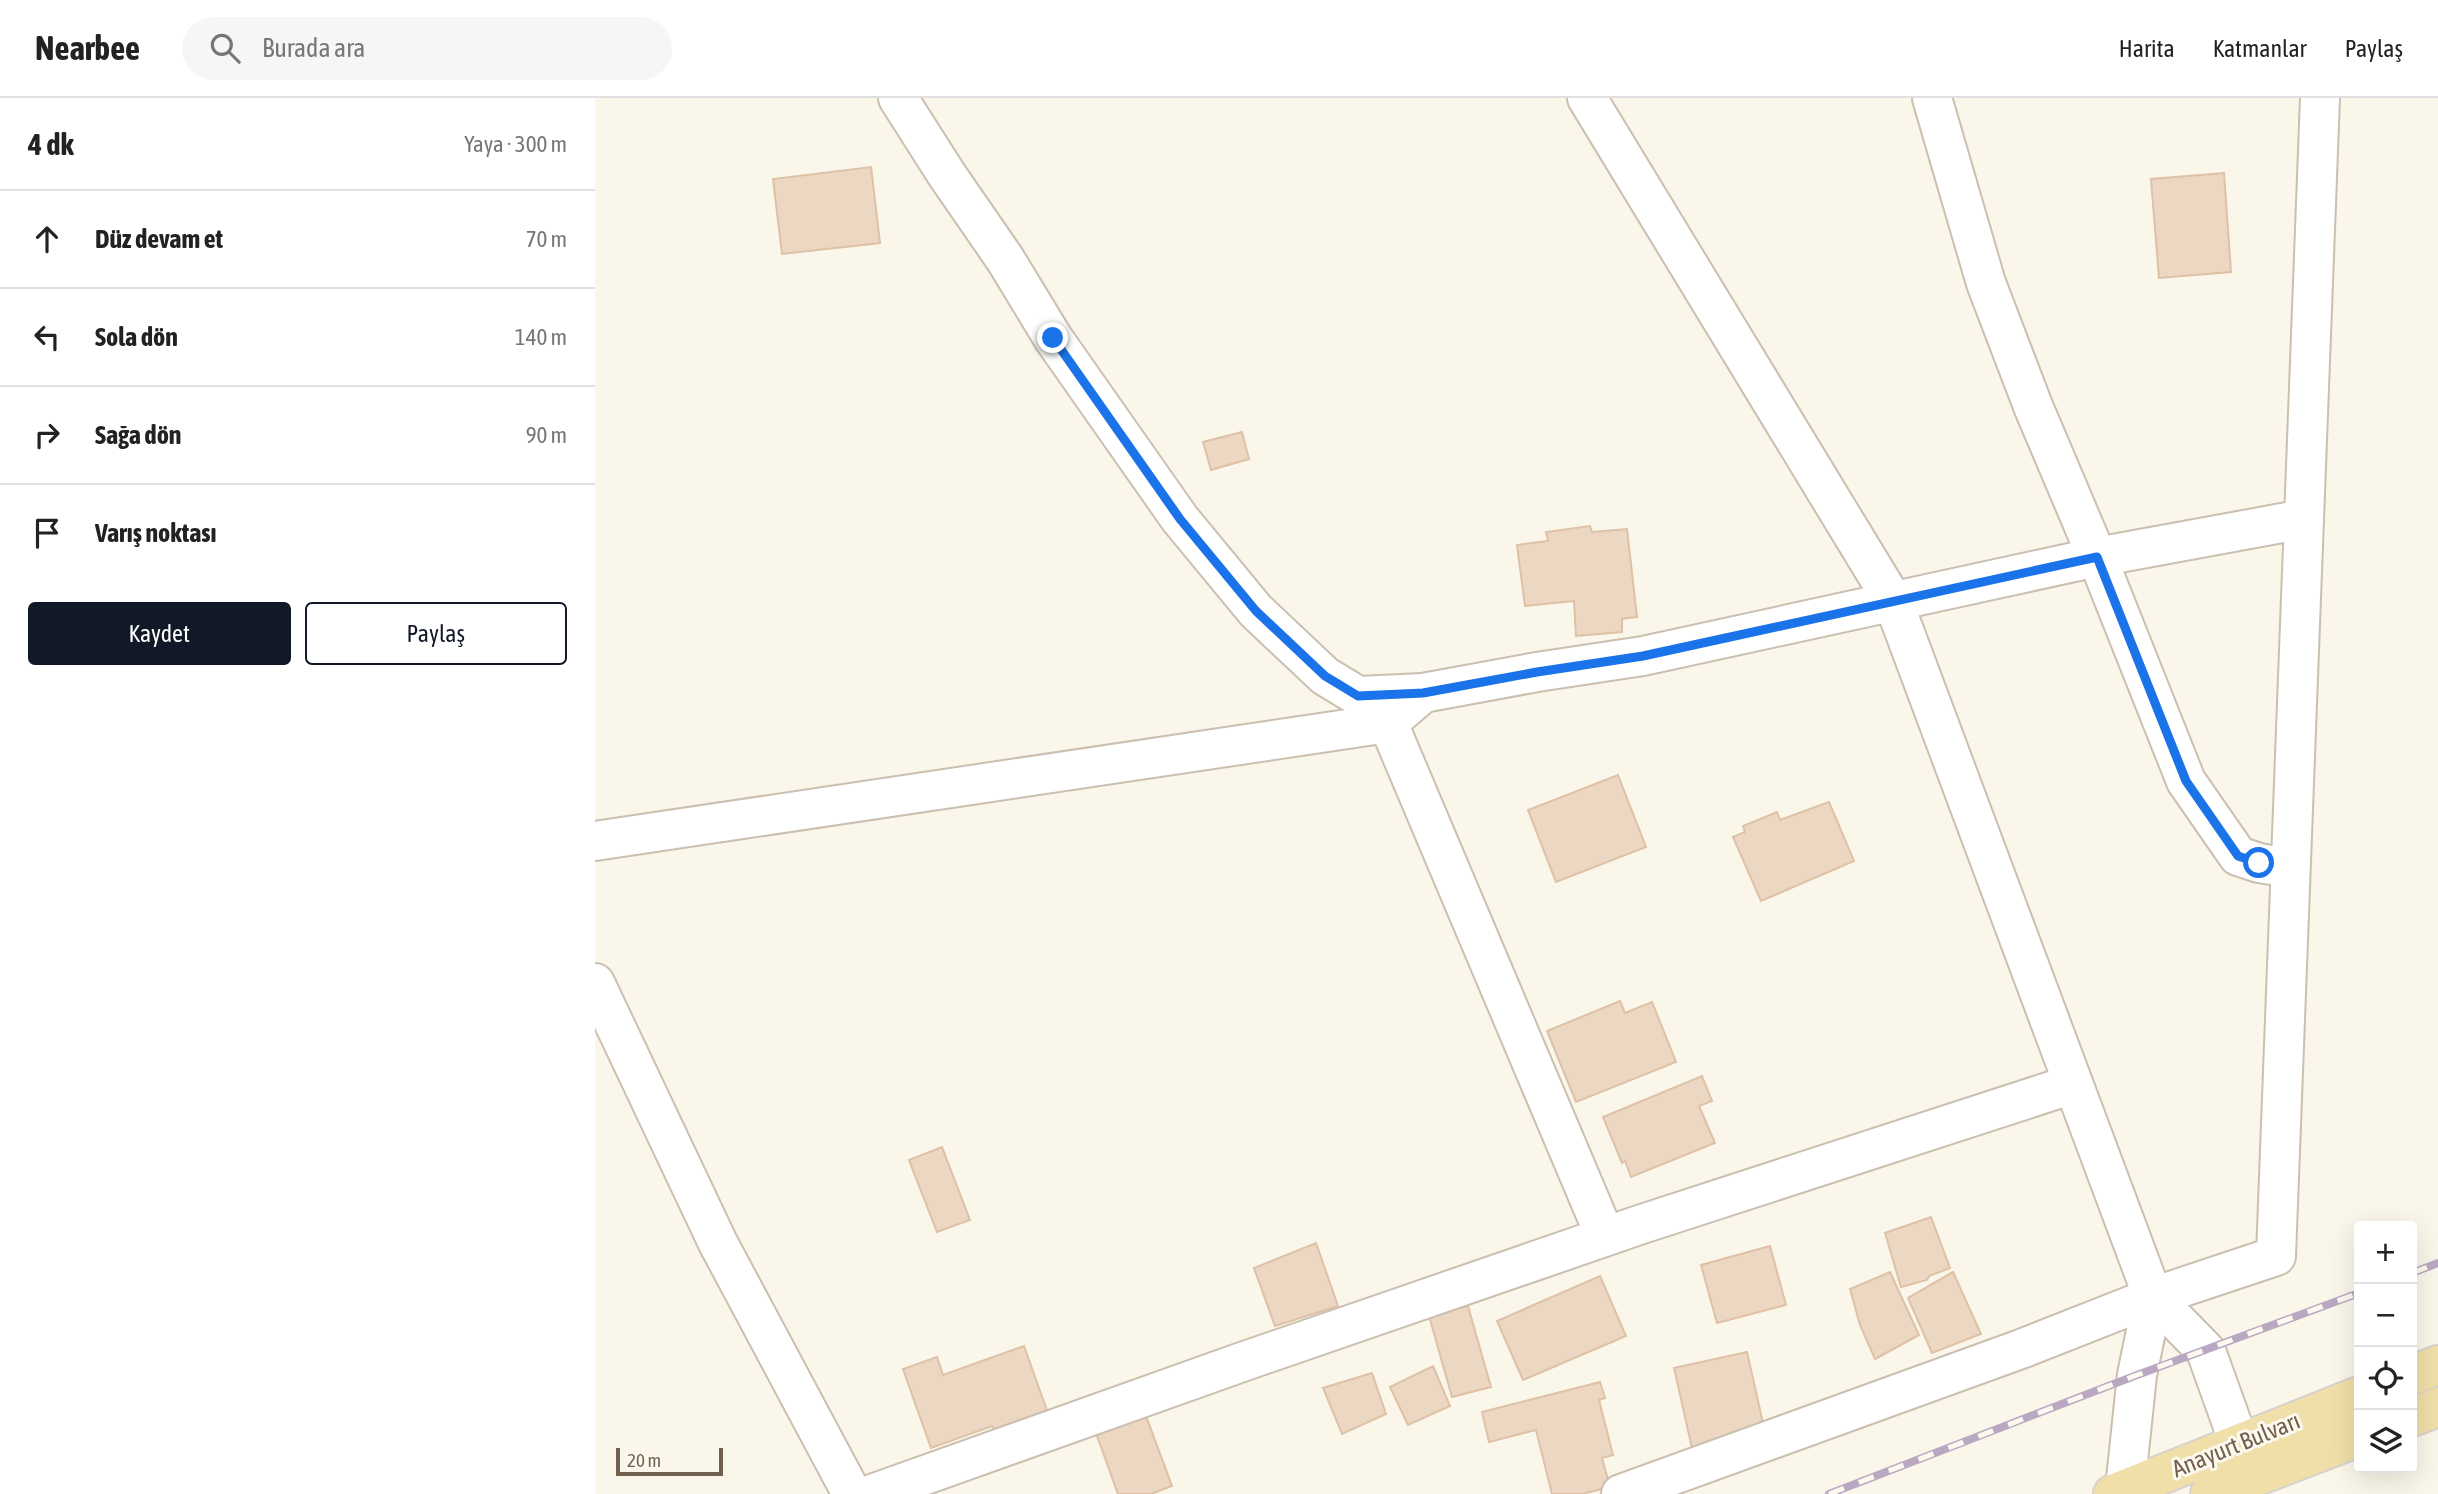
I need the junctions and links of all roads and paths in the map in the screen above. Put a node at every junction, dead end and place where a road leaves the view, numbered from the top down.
1 (898, 98) edge
2 (1587, 98) edge
3 (1932, 98) edge
4 (2320, 98) edge
5 (2304, 519) junction
6 (2097, 557) junction
7 (1893, 601) junction
8 (1423, 693) junction
9 (1388, 723) junction
10 (595, 841) edge
11 (2290, 868) junction
12 (595, 983) edge
13 (2073, 1084) junction
14 (1605, 1236) junction
15 (2153, 1297) junction
16 (2438, 1365) edge
17 (2417, 1373) edge
18 (2354, 1398) edge
19 (2438, 1407) edge
20 (2417, 1415) edge
21 (2354, 1439) edge
22 (2239, 1443) junction
23 (2229, 1490) edge
24 (2121, 1492) edge
25 (852, 1494) edge
26 (872, 1494) edge
27 (1621, 1494) edge

1 - 8 street
2 - 7 street
3 - 6 street
4 - 5 street
5 - 6 street
5 - 11 street
6 - 7 street
6 - 11 street
7 - 8 street
7 - 13 street
8 - 9 street
9 - 10 street
9 - 14 street
11 - 15 street
12 - 25 street
13 - 14 street
13 - 15 street
14 - 26 street
15 - 22 street
15 - 24 street
15 - 27 street
16 - 17 main road
18 - 22 main road, Anayurt Bulvarı
19 - 20 main road
21 - 23 main road, Anayurt Bulvarı
22 - 23 main road
22 - 24 main road, Anayurt Bulvarı

